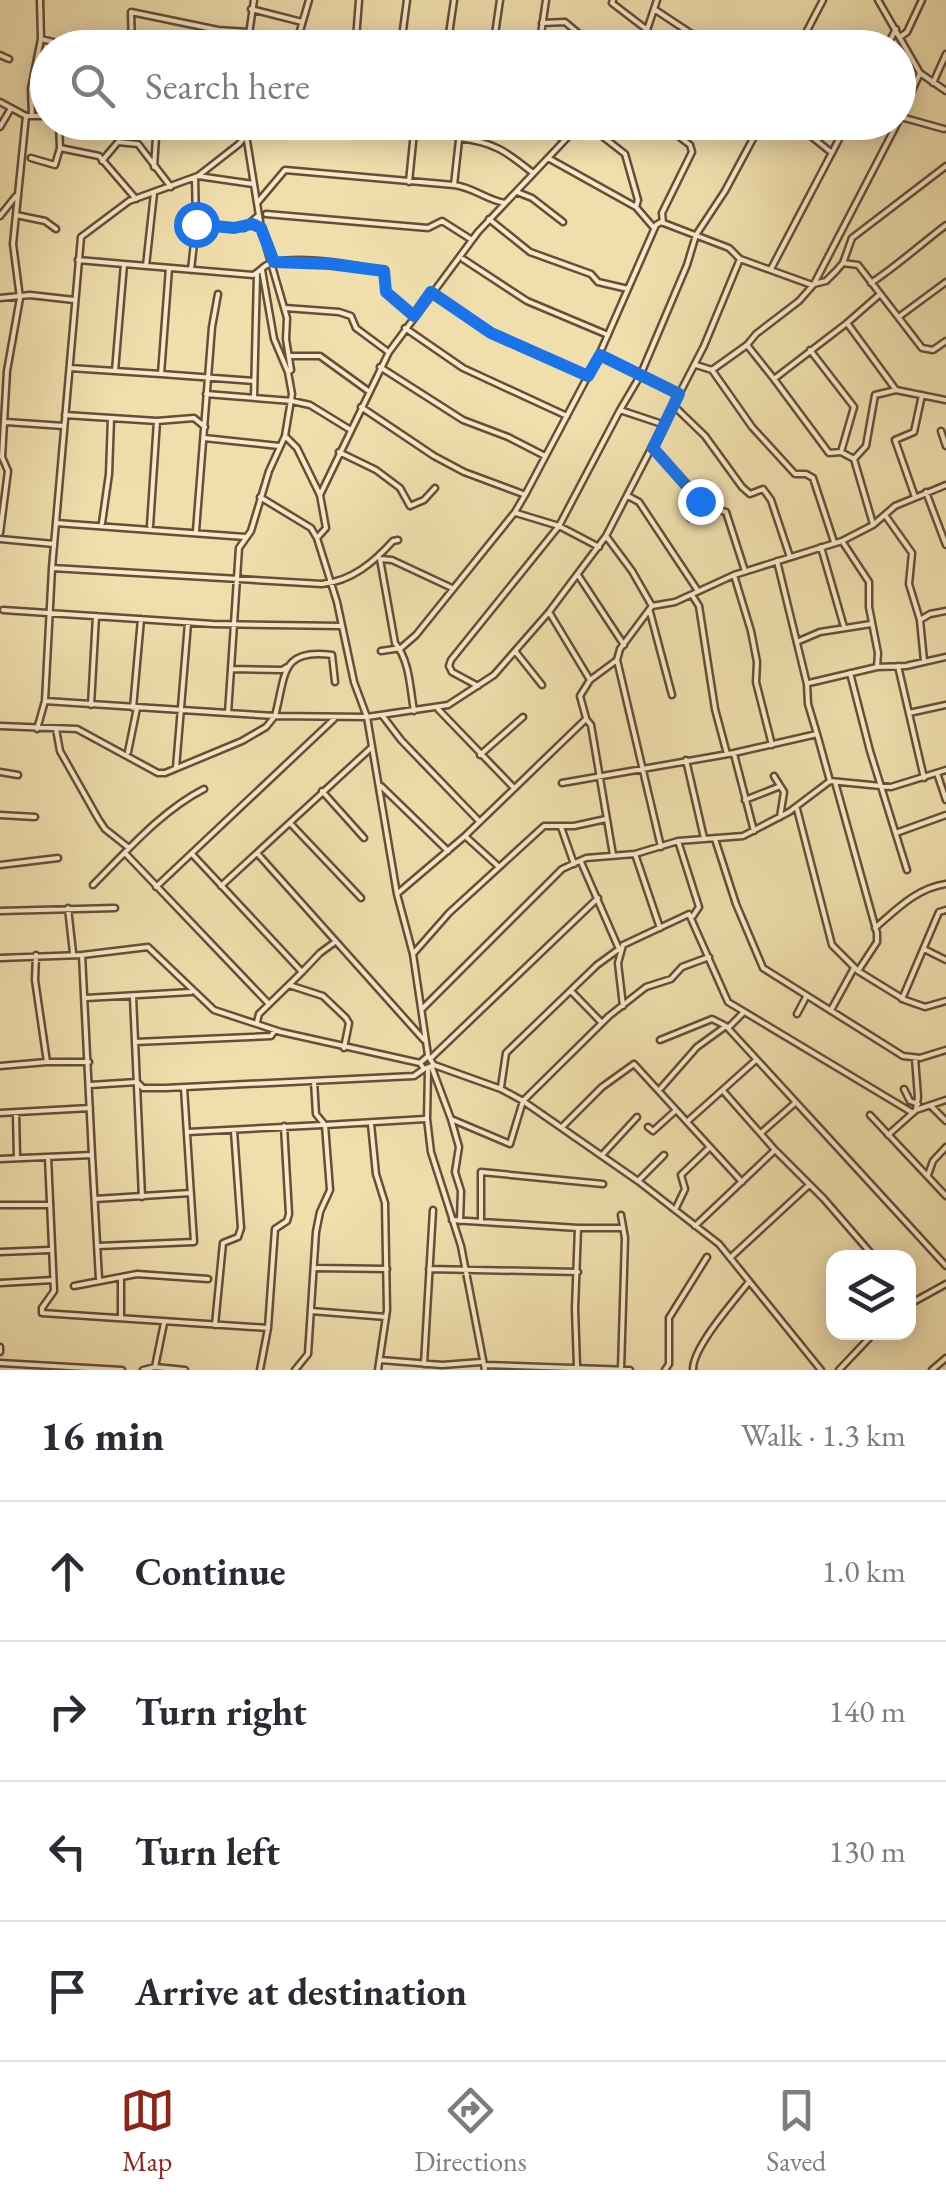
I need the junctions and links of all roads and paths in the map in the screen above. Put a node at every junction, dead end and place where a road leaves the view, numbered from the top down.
1 (40, 0) edge
2 (254, 0) edge
3 (308, 0) edge
4 (359, 0) edge
5 (407, 0) edge
6 (454, 0) edge
7 (500, 0) edge
8 (546, 0) edge
9 (656, 0) edge
10 (823, 0) edge
11 (922, 0) edge
12 (611, 1) edge
13 (880, 2) edge
14 (654, 8) junction
15 (251, 9) junction
16 (302, 22) junction
17 (542, 23) junction
18 (896, 29) edge
19 (41, 30) edge
20 (132, 30) edge
21 (218, 30) edge
22 (248, 30) edge
23 (301, 30) edge
24 (357, 30) edge
25 (403, 30) edge
26 (449, 30) edge
27 (496, 30) edge
28 (541, 30) edge
29 (574, 30) edge
30 (647, 30) joint
31 (686, 30) edge
32 (807, 30) edge
33 (908, 30) edge
34 (946, 54) edge
35 (0, 55) edge
36 (9, 59) dead end
37 (916, 66) edge
38 (920, 73) junction
39 (916, 82) edge
40 (933, 83) junction
41 (946, 91) edge
42 (0, 102) edge
43 (30, 102) edge
44 (11, 108) junction
45 (29, 116) junction
46 (916, 124) edge
47 (0, 127) edge
48 (944, 130) edge
49 (60, 140) edge
50 (156, 140) edge
51 (240, 140) edge
52 (247, 140) edge
53 (413, 140) edge
54 (460, 140) edge
55 (475, 140) edge
56 (564, 140) edge
57 (607, 140) edge
58 (682, 140) edge
59 (752, 140) edge
60 (816, 140) edge
61 (839, 140) edge
62 (889, 140) edge
63 (60, 148) junction
64 (832, 153) junction
65 (31, 158) dead end
66 (548, 158) junction
67 (102, 160) junction
68 (946, 166) edge
69 (154, 167) junction
70 (533, 174) junction
71 (196, 176) junction
72 (409, 182) junction
73 (255, 184) junction
74 (454, 185) junction
75 (171, 187) junction
76 (517, 192) junction
77 (154, 193) junction
78 (16, 196) junction
79 (136, 199) junction
80 (258, 202) junction
81 (505, 203) junction
82 (636, 207) junction
83 (266, 214) dead end
84 (16, 215) junction
85 (0, 216) edge
86 (258, 216) junction
87 (488, 219) junction
88 (563, 222) dead end
89 (664, 223) junction
90 (196, 224) junction
91 (252, 224) junction
92 (946, 225) edge
93 (261, 228) junction
94 (654, 228) junction
95 (56, 229) dead end
96 (696, 235) junction
97 (472, 240) junction
98 (461, 258) junction
99 (78, 260) junction
100 (740, 260) junction
101 (274, 262) junction
102 (843, 263) junction
103 (124, 264) junction
104 (146, 266) junction
105 (261, 267) junction
106 (169, 268) junction
107 (771, 269) junction
108 (190, 270) junction
109 (257, 274) junction
110 (946, 282) edge
111 (871, 283) junction
112 (813, 284) junction
113 (628, 289) junction
114 (431, 292) junction
115 (218, 294) dead end
116 (880, 295) junction
117 (0, 298) edge
118 (20, 298) junction
119 (74, 300) junction
120 (284, 308) junction
121 (414, 316) junction
122 (900, 316) junction
123 (847, 322) junction
124 (405, 328) junction
125 (608, 335) junction
126 (946, 341) edge
127 (747, 345) junction
128 (810, 350) junction
129 (388, 352) junction
130 (600, 355) junction
131 (289, 356) junction
132 (694, 364) junction
133 (380, 367) junction
134 (70, 368) junction
135 (712, 370) junction
136 (114, 371) junction
137 (288, 372) junction
138 (161, 374) junction
139 (588, 376) junction
140 (640, 376) junction
141 (208, 378) junction
142 (774, 379) junction
143 (254, 381) junction
144 (896, 390) junction
145 (368, 391) junction
146 (206, 394) junction
147 (679, 394) junction
148 (922, 395) junction
149 (254, 397) junction
150 (292, 400) junction
151 (946, 400) edge
152 (674, 406) junction
153 (361, 407) junction
154 (620, 410) junction
155 (65, 415) junction
156 (567, 416) junction
157 (111, 418) junction
158 (6, 422) junction
159 (157, 422) junction
160 (64, 426) junction
161 (664, 426) junction
162 (205, 427) junction
163 (350, 430) junction
164 (941, 431) dead end
165 (285, 436) junction
166 (204, 438) junction
167 (281, 446) junction
168 (946, 446) edge
169 (653, 448) junction
170 (339, 452) junction
171 (841, 452) junction
172 (1, 455) edge
173 (546, 456) junction
174 (854, 459) junction
175 (946, 486) edge
176 (434, 488) dead end
177 (926, 492) junction
178 (320, 495) junction
179 (525, 495) junction
180 (628, 496) junction
181 (260, 497) junction
182 (915, 497) junction
183 (515, 512) junction
184 (710, 513) junction
185 (885, 515) junction
186 (690, 518) dead end
187 (56, 523) junction
188 (102, 524) junction
189 (873, 525) junction
190 (559, 526) junction
191 (150, 528) junction
192 (196, 532) junction
193 (0, 536) edge
194 (245, 536) junction
195 (606, 536) junction
196 (317, 538) junction
197 (398, 540) dead end
198 (842, 541) junction
199 (834, 543) junction
200 (54, 544) junction
201 (946, 545) edge
202 (599, 547) junction
203 (821, 547) junction
204 (790, 557) junction
205 (380, 559) junction
206 (778, 560) junction
207 (52, 568) junction
208 (744, 571) junction
209 (578, 575) junction
210 (734, 575) junction
211 (237, 579) junction
212 (331, 583) junction
213 (452, 588) junction
214 (695, 592) junction
215 (1, 609) edge
216 (651, 609) junction
217 (49, 611) junction
218 (946, 611) edge
219 (550, 612) junction
220 (96, 616) junction
221 (141, 619) junction
222 (920, 620) junction
223 (188, 623) junction
224 (871, 624) junction
225 (235, 625) junction
226 (341, 626) junction
227 (844, 627) junction
228 (798, 642) junction
229 (624, 645) junction
230 (400, 648) junction
231 (515, 650) junction
232 (381, 651) dead end
233 (946, 657) edge
234 (617, 660) junction
235 (924, 661) junction
236 (898, 666) junction
237 (877, 667) junction
238 (288, 668) junction
239 (231, 670) junction
240 (850, 673) junction
241 (590, 680) junction
242 (335, 682) dead end
243 (807, 684) junction
244 (542, 685) dead end
245 (478, 686) junction
246 (672, 694) dead end
247 (45, 701) junction
248 (91, 704) junction
249 (946, 705) edge
250 (135, 708) junction
251 (438, 709) junction
252 (183, 711) junction
253 (414, 711) junction
254 (909, 712) junction
255 (228, 714) junction
256 (382, 715) junction
257 (275, 716) junction
258 (523, 716) dead end
259 (336, 717) junction
260 (366, 717) junction
261 (586, 719) junction
262 (0, 726) edge
263 (38, 728) junction
264 (56, 729) junction
265 (817, 734) junction
266 (372, 746) junction
267 (772, 746) junction
268 (128, 754) junction
269 (730, 754) junction
270 (480, 755) junction
271 (686, 760) junction
272 (643, 768) junction
273 (176, 770) junction
274 (946, 770) edge
275 (0, 772) edge
276 (936, 773) junction
277 (18, 775) dead end
278 (598, 775) junction
279 (774, 776) dead end
280 (924, 778) junction
281 (832, 780) junction
282 (562, 783) dead end
283 (381, 786) junction
284 (881, 786) junction
285 (779, 787) junction
286 (514, 788) junction
287 (204, 789) dead end
288 (322, 792) junction
289 (745, 800) junction
290 (946, 800) edge
291 (797, 807) junction
292 (0, 815) edge
293 (946, 815) edge
294 (35, 817) dead end
295 (780, 818) junction
296 (606, 819) junction
297 (479, 821) junction
298 (290, 823) junction
299 (561, 827) junction
300 (754, 832) junction
301 (896, 833) junction
302 (465, 836) junction
303 (364, 838) dead end
304 (704, 839) junction
305 (715, 839) junction
306 (678, 841) junction
307 (661, 848) junction
308 (127, 851) junction
309 (448, 851) junction
310 (257, 853) junction
311 (192, 854) junction
312 (635, 854) junction
313 (614, 855) junction
314 (58, 858) dead end
315 (581, 862) junction
316 (574, 864) junction
317 (0, 865) edge
318 (498, 866) junction
319 (907, 870) dead end
320 (946, 884) edge
321 (93, 885) dead end
322 (221, 886) junction
323 (156, 887) junction
324 (397, 894) junction
325 (361, 898) dead end
326 (598, 898) junction
327 (68, 907) junction
328 (115, 908) dead end
329 (0, 910) edge
330 (946, 910) edge
331 (693, 917) junction
332 (660, 928) junction
333 (875, 928) junction
334 (336, 942) junction
335 (620, 949) junction
336 (924, 949) junction
337 (73, 953) junction
338 (413, 954) junction
339 (36, 955) junction
340 (82, 955) junction
341 (708, 957) junction
342 (0, 958) edge
343 (946, 960) edge
344 (856, 969) junction
345 (302, 972) junction
346 (290, 984) junction
347 (570, 991) junction
348 (192, 992) junction
349 (133, 997) junction
350 (806, 997) junction
351 (86, 998) junction
352 (902, 999) junction
353 (946, 1001) edge
354 (270, 1004) junction
355 (623, 1006) junction
356 (422, 1009) junction
357 (830, 1010) junction
358 (744, 1012) junction
359 (797, 1014) dead end
360 (256, 1024) junction
361 (602, 1024) junction
362 (727, 1027) junction
363 (275, 1030) junction
364 (660, 1040) dead end
365 (135, 1042) junction
366 (426, 1043) junction
367 (344, 1048) junction
368 (946, 1050) edge
369 (430, 1057) junction
370 (915, 1058) junction
371 (756, 1060) junction
372 (48, 1062) junction
373 (89, 1062) junction
374 (420, 1063) junction
375 (0, 1066) edge
376 (430, 1068) junction
377 (314, 1081) junction
378 (137, 1082) junction
379 (90, 1086) junction
380 (184, 1088) junction
381 (501, 1089) junction
382 (659, 1089) junction
383 (904, 1089) dead end
384 (724, 1092) junction
385 (946, 1100) edge
386 (523, 1101) junction
387 (795, 1102) junction
388 (931, 1106) junction
389 (92, 1108) junction
390 (915, 1109) junction
391 (675, 1111) junction
392 (0, 1112) edge
393 (16, 1112) junction
394 (870, 1115) dead end
395 (637, 1117) dead end
396 (427, 1119) junction
397 (451, 1119) junction
398 (946, 1121) edge
399 (688, 1122) junction
400 (371, 1124) junction
401 (324, 1125) junction
402 (284, 1126) junction
403 (648, 1127) dead end
404 (562, 1128) junction
405 (234, 1131) junction
406 (186, 1132) junction
407 (760, 1134) junction
408 (888, 1135) junction
409 (710, 1147) junction
410 (946, 1147) edge
411 (774, 1150) junction
412 (92, 1155) junction
413 (664, 1155) dead end
414 (602, 1156) junction
415 (48, 1157) junction
416 (17, 1158) junction
417 (0, 1159) edge
418 (928, 1175) junction
419 (638, 1181) junction
420 (742, 1182) junction
421 (603, 1184) dead end
422 (809, 1184) junction
423 (190, 1193) junction
424 (946, 1196) edge
425 (142, 1197) junction
426 (96, 1199) junction
427 (0, 1205) edge
428 (49, 1206) junction
429 (433, 1210) dead end
430 (675, 1210) junction
431 (621, 1215) dead end
432 (452, 1220) junction
433 (460, 1221) junction
434 (481, 1221) junction
435 (695, 1226) junction
436 (578, 1228) junction
437 (624, 1228) junction
438 (98, 1246) junction
439 (51, 1250) junction
440 (868, 1250) edge
441 (0, 1252) edge
442 (707, 1256) dead end
443 (730, 1258) junction
444 (946, 1266) edge
445 (314, 1268) junction
446 (464, 1268) junction
447 (387, 1269) junction
448 (430, 1269) junction
449 (578, 1272) junction
450 (120, 1277) junction
451 (208, 1278) dead end
452 (99, 1279) junction
453 (53, 1280) junction
454 (750, 1281) junction
455 (0, 1283) edge
456 (946, 1284) edge
457 (74, 1286) dead end
458 (916, 1300) edge
459 (311, 1311) junction
460 (386, 1316) junction
461 (121, 1318) junction
462 (164, 1322) junction
463 (215, 1325) junction
464 (268, 1328) junction
465 (868, 1340) edge
466 (946, 1358) edge
467 (379, 1360) junction
468 (0, 1363) edge
469 (424, 1364) junction
470 (483, 1366) edge
471 (577, 1366) junction
472 (24, 1367) edge
473 (35, 1367) edge
474 (155, 1367) junction
475 (534, 1368) edge
476 (620, 1369) edge
477 (122, 1370) edge
478 (143, 1370) edge
479 (185, 1370) edge
480 (260, 1370) edge
481 (295, 1370) edge
482 (378, 1370) edge
483 (630, 1370) edge
484 (665, 1370) edge
485 (693, 1370) edge
486 (820, 1370) edge
487 (840, 1370) edge
488 (932, 1370) edge

1 - 19 street
2 - 15 street
3 - 16 street
4 - 24 street
5 - 25 street
6 - 26 street
7 - 27 street
8 - 17 street
9 - 14 street
10 - 32 street
11 - 33 street
12 - 30 street
13 - 18 street
14 - 30 street
14 - 31 street
15 - 16 street
15 - 22 street
16 - 23 street
17 - 28 street
17 - 29 street
20 - 21 street
34 - 40 street
35 - 36 street
37 - 38 street
38 - 39 street
38 - 40 street
40 - 41 street
42 - 44 street
43 - 45 street
44 - 45 street
44 - 47 street
45 - 78 street
46 - 48 street
49 - 63 street
50 - 69 street
51 - 71 street
52 - 73 street
53 - 72 street
54 - 74 street
55 - 70 street
56 - 66 street
57 - 82 street
58 - 89 street
59 - 96 street
60 - 64 street
61 - 64 street
62 - 112 street
63 - 65 street
63 - 67 street
64 - 107 street
66 - 70 street
66 - 82 street
67 - 69 street
67 - 79 street
68 - 102 street
69 - 75 street
70 - 76 street
71 - 73 street
71 - 75 street
71 - 90 street
72 - 74 street
72 - 80 street
73 - 80 street
74 - 81 street
75 - 77 street
76 - 81 street
76 - 88 street
77 - 79 street
77 - 104 street
78 - 84 street
78 - 85 street
79 - 99 street
80 - 86 street
81 - 87 street
82 - 94 street
83 - 97 street
84 - 95 street
84 - 118 street
86 - 91 street
86 - 93 street
87 - 97 street
87 - 113 street
89 - 94 street
89 - 96 street
90 - 91 street
90 - 108 street
91 - 93 street
92 - 111 street
93 - 101 street
94 - 113 street
96 - 100 street
96 - 140 street
97 - 98 street
98 - 114 street
98 - 125 street
99 - 103 street
99 - 119 street
100 - 107 street
100 - 132 street
101 - 105 street
101 - 120 street
101 - 121 street
102 - 111 street
102 - 112 street
103 - 104 street
103 - 136 street
104 - 106 street
105 - 109 street
105 - 137 street
106 - 108 street
106 - 138 street
107 - 112 street
108 - 109 street
109 - 143 street
110 - 122 street
111 - 116 street
112 - 127 street
113 - 125 street
114 - 121 street
114 - 139 street
115 - 141 street
116 - 122 street
116 - 123 street
117 - 118 street
118 - 119 street
118 - 158 street
119 - 134 street
120 - 129 street
120 - 131 street
121 - 124 street
122 - 126 street
123 - 128 street
123 - 144 street
124 - 129 street
124 - 156 street
125 - 130 street
127 - 135 street
127 - 142 street
128 - 142 street
128 - 171 street
129 - 133 street
130 - 139 street
130 - 140 street
131 - 137 street
131 - 145 street
132 - 135 street
132 - 147 street
133 - 145 street
133 - 173 street
134 - 136 street
134 - 155 street
135 - 199 street
136 - 138 street
137 - 150 street
138 - 141 street
139 - 156 street
140 - 147 street
140 - 154 street
141 - 143 street
141 - 146 street
142 - 171 street
143 - 149 street
144 - 148 street
144 - 174 street
145 - 153 street
146 - 149 street
146 - 162 street
147 - 152 street
148 - 151 street
148 - 182 street
149 - 150 street
150 - 163 street
150 - 165 street
152 - 161 street
152 - 204 street
153 - 163 street
153 - 179 street
154 - 161 street
154 - 190 street
155 - 157 street
155 - 160 street
156 - 173 street
157 - 159 street
157 - 188 street
158 - 160 street
158 - 172 street
159 - 162 street
159 - 191 street
160 - 187 street
161 - 169 street
162 - 166 street
163 - 170 street
164 - 168 street
165 - 167 street
165 - 178 street
166 - 167 street
166 - 192 street
167 - 181 street
169 - 180 street
169 - 184 street
170 - 176 street
170 - 178 street
171 - 174 street
172 - 193 street
173 - 179 street
174 - 189 street
175 - 177 street
177 - 182 street
177 - 201 street
178 - 196 street
179 - 183 street
180 - 195 street
180 - 214 street
181 - 194 street
181 - 196 street
182 - 185 street
183 - 190 street
183 - 213 street
184 - 186 street
184 - 208 street
185 - 189 street
185 - 222 street
187 - 188 street
187 - 200 street
188 - 191 street
189 - 198 street
190 - 202 street
190 - 245 street
191 - 192 street
192 - 194 street
193 - 200 street
194 - 211 street
195 - 202 street
195 - 216 street
196 - 212 street
197 - 205 street
198 - 199 street
198 - 224 street
199 - 203 street
200 - 207 street
202 - 209 street
203 - 204 street
203 - 227 street
204 - 206 street
205 - 212 street
205 - 213 street
205 - 230 street
206 - 208 street
206 - 228 street
207 - 211 street
207 - 217 street
208 - 210 street
209 - 219 street
209 - 229 street
210 - 214 street
210 - 267 street
211 - 212 street
211 - 225 street
212 - 226 street
213 - 230 street
214 - 216 street
214 - 269 street
215 - 217 street
216 - 229 street
216 - 246 street
217 - 220 street
217 - 247 street
218 - 222 street
219 - 231 street
219 - 241 street
220 - 221 street
220 - 248 street
221 - 223 street
221 - 250 street
222 - 235 street
223 - 225 street
223 - 252 street
224 - 227 street
224 - 237 street
225 - 226 street
225 - 239 street
226 - 260 street
227 - 228 street
228 - 243 street
229 - 234 street
230 - 232 street
230 - 253 street
231 - 244 street
231 - 245 street
233 - 235 street
234 - 241 street
234 - 272 street
235 - 236 street
236 - 237 street
236 - 254 street
237 - 240 street
238 - 239 street
238 - 242 street
238 - 257 street
239 - 255 street
240 - 243 street
240 - 284 street
241 - 261 street
243 - 265 street
245 - 251 street
247 - 248 street
247 - 263 street
248 - 250 street
249 - 254 street
250 - 252 street
250 - 268 street
251 - 253 street
251 - 270 street
252 - 255 street
252 - 273 street
253 - 256 street
254 - 280 street
255 - 257 street
256 - 260 street
256 - 297 street
257 - 259 street
257 - 273 street
258 - 270 street
259 - 260 street
259 - 311 street
260 - 266 street
261 - 278 street
261 - 286 street
262 - 263 street
263 - 264 street
264 - 268 street
264 - 308 street
265 - 267 street
265 - 281 street
266 - 283 street
266 - 288 street
267 - 269 street
268 - 273 street
269 - 271 street
269 - 289 street
270 - 286 street
271 - 272 street
271 - 304 street
272 - 278 street
272 - 307 street
274 - 276 street
275 - 277 street
276 - 280 street
276 - 290 street
278 - 282 street
278 - 296 street
279 - 285 street
280 - 284 street
281 - 284 street
281 - 291 street
281 - 333 street
283 - 309 street
283 - 324 street
284 - 301 street
285 - 289 street
285 - 295 street
286 - 297 street
287 - 308 street
288 - 298 street
288 - 303 street
289 - 300 street
291 - 295 street
291 - 344 street
292 - 294 street
293 - 301 street
295 - 300 street
296 - 299 street
296 - 313 street
297 - 302 street
298 - 310 street
298 - 325 street
299 - 316 street
299 - 318 street
300 - 305 street
301 - 319 street
302 - 309 street
302 - 318 street
304 - 305 street
304 - 306 street
305 - 350 street
306 - 307 street
306 - 331 street
307 - 312 street
308 - 321 street
308 - 323 street
309 - 324 street
310 - 322 street
310 - 334 street
311 - 322 street
311 - 323 street
312 - 313 street
312 - 332 street
313 - 315 street
314 - 317 street
315 - 316 street
315 - 326 street
316 - 356 street
318 - 338 street
320 - 333 street
322 - 345 street
323 - 354 street
324 - 338 street
326 - 335 street
326 - 369 street
327 - 328 street
327 - 329 street
327 - 337 street
330 - 336 street
331 - 332 street
331 - 341 street
332 - 335 street
333 - 344 street
334 - 345 street
334 - 366 street
335 - 347 street
335 - 355 street
336 - 343 street
336 - 352 street
337 - 339 street
337 - 340 street
338 - 356 street
339 - 342 street
339 - 372 street
340 - 348 street
340 - 351 street
341 - 355 street
341 - 358 street
344 - 352 street
344 - 357 street
345 - 346 street
346 - 354 street
346 - 367 street
347 - 361 street
347 - 381 street
348 - 349 street
348 - 360 street
349 - 351 street
349 - 365 street
350 - 357 street
350 - 359 street
351 - 373 street
352 - 353 street
354 - 360 street
355 - 361 street
356 - 366 street
357 - 370 street
358 - 362 street
358 - 390 street
360 - 363 street
361 - 386 street
362 - 364 street
362 - 371 street
362 - 382 street
363 - 365 street
363 - 367 street
365 - 378 street
366 - 369 street
367 - 374 street
368 - 370 street
369 - 374 street
369 - 376 street
370 - 390 street
371 - 384 street
371 - 387 street
372 - 373 street
372 - 375 street
373 - 379 street
374 - 376 street
376 - 377 street
376 - 381 street
376 - 396 street
376 - 397 street
377 - 380 street
377 - 401 street
378 - 379 street
378 - 380 street
378 - 425 street
379 - 389 street
380 - 406 street
381 - 386 street
382 - 391 street
382 - 404 street
383 - 390 street
384 - 399 street
384 - 407 street
385 - 388 street
386 - 397 street
386 - 404 street
387 - 407 street
387 - 444 street
388 - 390 street
388 - 398 street
389 - 393 street
389 - 412 street
390 - 408 street
391 - 399 street
391 - 403 street
392 - 393 street
393 - 416 street
394 - 408 street
395 - 414 street
396 - 400 street
396 - 432 street
397 - 433 street
399 - 409 street
400 - 401 street
400 - 447 street
401 - 402 street
401 - 445 street
402 - 405 street
402 - 464 street
404 - 414 street
405 - 406 street
405 - 463 street
406 - 423 street
407 - 411 street
408 - 418 street
409 - 420 street
409 - 430 street
410 - 418 street
411 - 420 street
411 - 422 street
412 - 415 street
412 - 426 street
413 - 419 street
414 - 419 street
415 - 416 street
415 - 428 street
416 - 417 street
418 - 424 street
419 - 430 street
420 - 435 street
421 - 434 street
422 - 440 street
422 - 443 street
423 - 425 street
423 - 438 street
425 - 426 street
426 - 438 street
427 - 428 street
428 - 439 street
429 - 448 street
430 - 435 street
431 - 437 street
432 - 433 street
432 - 446 street
433 - 434 street
434 - 436 street
435 - 443 street
436 - 437 street
436 - 449 street
437 - 476 street
438 - 452 street
439 - 441 street
439 - 453 street
442 - 484 street
443 - 454 street
445 - 447 street
445 - 459 street
446 - 448 street
446 - 449 street
446 - 470 street
447 - 460 street
448 - 469 street
449 - 471 street
450 - 451 street
450 - 452 street
450 - 461 street
452 - 457 street
453 - 455 street
453 - 461 street
454 - 485 street
454 - 486 street
456 - 458 street
459 - 460 street
459 - 481 street
460 - 467 street
461 - 462 street
462 - 463 street
462 - 474 street
463 - 464 street
464 - 480 street
465 - 487 street
466 - 488 street
467 - 469 street
467 - 482 street
468 - 472 street
469 - 470 street
470 - 475 street
471 - 475 street
471 - 476 street
472 - 473 street
473 - 477 street
474 - 478 street
474 - 479 street
476 - 483 street

